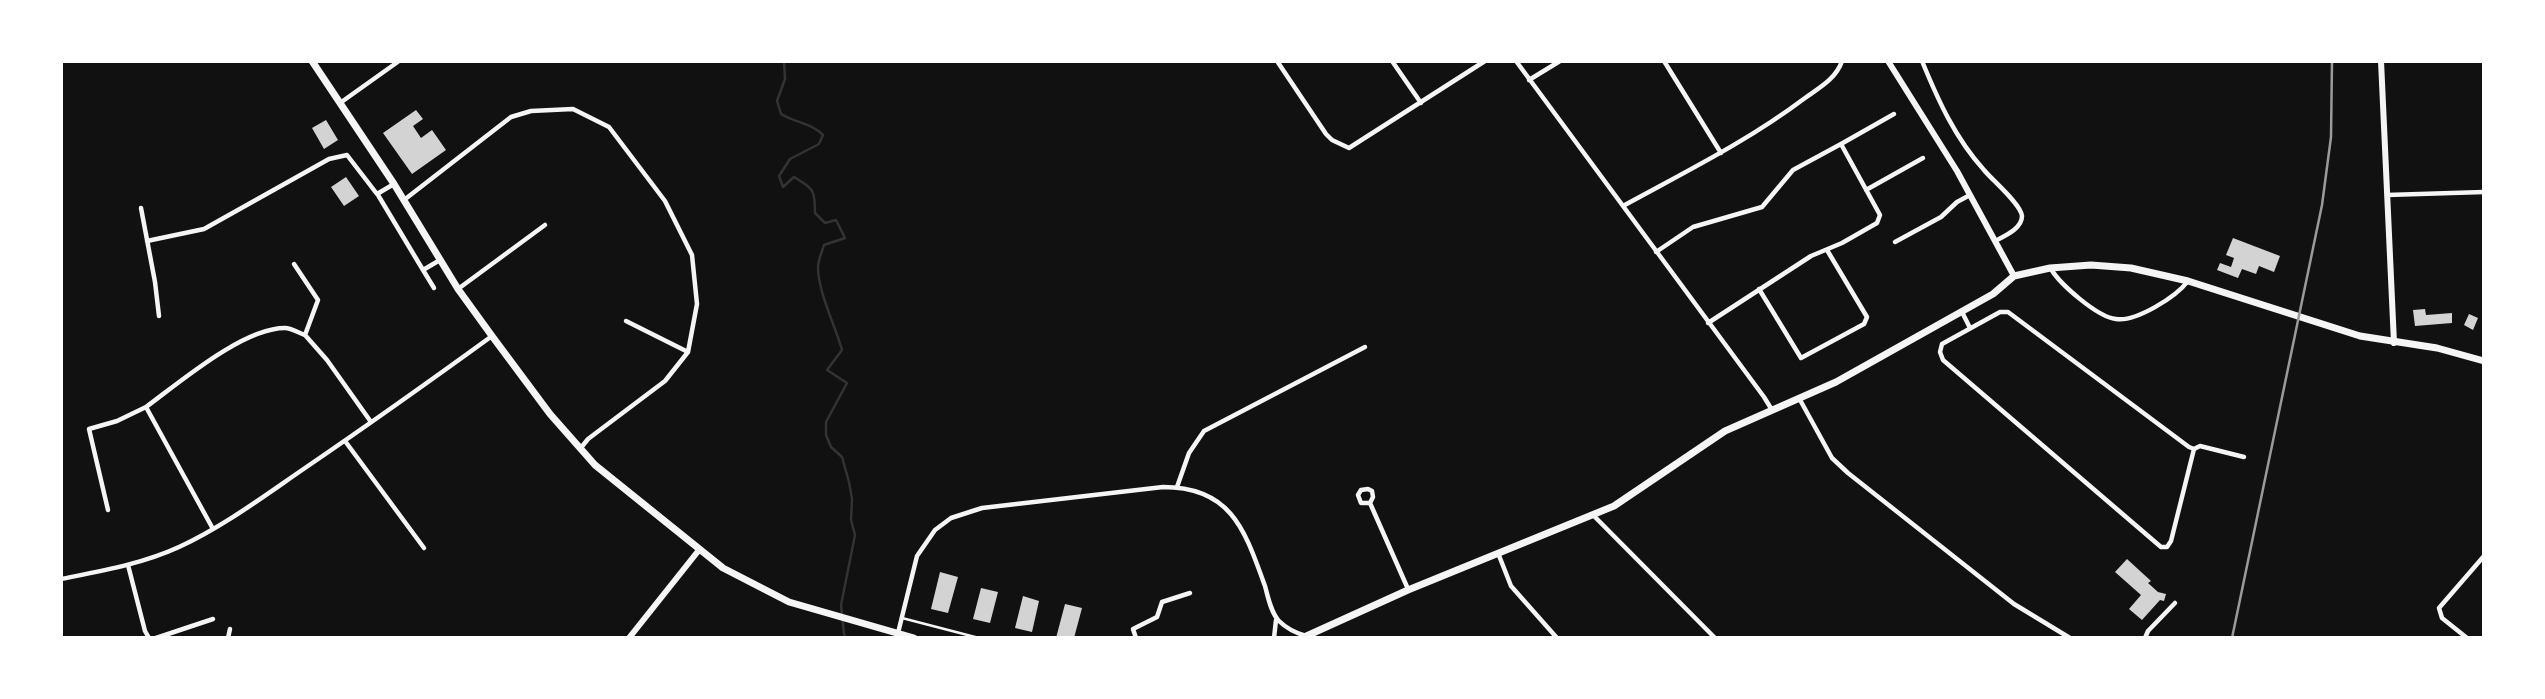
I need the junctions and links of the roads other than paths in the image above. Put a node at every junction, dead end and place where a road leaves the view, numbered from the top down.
1 (312, 61) edge
2 (387, 61) edge
3 (399, 61) edge
4 (1277, 61) edge
5 (1392, 61) edge
6 (1485, 61) edge
7 (1516, 61) edge
8 (1560, 61) edge
9 (1664, 61) edge
10 (1842, 61) edge
11 (1888, 61) edge
12 (1922, 61) edge
13 (2381, 61) edge
14 (391, 67) junction
15 (1529, 80) junction
16 (340, 103) junction
17 (1421, 103) junction
18 (1894, 114) dead end
19 (1841, 144) junction
20 (1721, 153) junction
21 (1923, 158) dead end
22 (394, 184) junction
23 (1866, 190) junction
24 (2484, 192) edge
25 (377, 194) junction
26 (1970, 195) junction
27 (2386, 195) junction
28 (403, 200) junction
29 (1623, 206) junction
30 (141, 208) dead end
31 (545, 225) dead end
32 (148, 241) junction
33 (1895, 242) dead end
34 (1995, 242) junction
35 (1827, 250) junction
36 (1656, 252) junction
37 (440, 260) junction
38 (294, 264) dead end
39 (2050, 268) junction
40 (423, 270) junction
41 (2014, 276) junction
42 (2188, 281) junction
43 (434, 288) dead end
44 (458, 289) junction
45 (1759, 289) junction
46 (1962, 311) junction
47 (159, 316) dead end
48 (626, 321) dead end
49 (1708, 323) junction
50 (1970, 328) junction
51 (305, 335) junction
52 (492, 336) junction
53 (2394, 343) junction
54 (1365, 347) dead end
55 (688, 352) junction
56 (2484, 361) edge
57 (1799, 398) junction
58 (146, 407) junction
59 (1772, 410) junction
60 (371, 422) junction
61 (345, 441) junction
62 (2194, 449) junction
63 (579, 450) junction
64 (2244, 457) dead end
65 (1177, 487) junction
66 (1370, 503) dead end
67 (108, 510) dead end
68 (1593, 515) junction
69 (213, 529) junction
70 (424, 548) dead end
71 (699, 550) junction
72 (1498, 552) junction
73 (2484, 556) edge
74 (128, 565) junction
75 (61, 579) edge
76 (1408, 590) junction
77 (1190, 593) dead end
78 (2175, 603) dead end
79 (902, 618) junction
80 (1276, 619) junction
81 (213, 620) dead end
82 (230, 629) dead end
83 (898, 634) junction
84 (1304, 637) edge
85 (149, 638) edge
86 (156, 638) edge
87 (228, 638) edge
88 (629, 638) edge
89 (914, 638) edge
90 (979, 638) edge
91 (1136, 638) edge
92 (1274, 638) edge
93 (1557, 638) edge
94 (1715, 638) edge
95 (2070, 638) edge
96 (2145, 638) edge
97 (2467, 638) edge

1 - 16 main road
2 - 14 street
3 - 14 street
4 - 17 street
5 - 17 street
6 - 17 street
7 - 15 street
8 - 15 street
9 - 20 street
10 - 20 street
11 - 26 main road
12 - 34 street
13 - 27 main road
14 - 16 street
15 - 29 street
16 - 22 main road
18 - 19 street
19 - 23 street
19 - 36 street
20 - 29 street
21 - 23 street
22 - 25 street
22 - 28 main road
23 - 35 street
24 - 27 street
25 - 32 street
25 - 40 street
26 - 33 street
26 - 34 main road
27 - 53 main road
28 - 37 main road
28 - 55 street
29 - 36 street
30 - 32 street
31 - 44 street
32 - 47 street
34 - 41 main road
35 - 45 street
35 - 45 street
36 - 49 street
37 - 40 street
37 - 44 main road
38 - 51 street
39 - 41 main road
39 - 42 main road
39 - 42 street
40 - 43 street
41 - 46 main road
42 - 53 main road
44 - 52 main road
45 - 49 street
46 - 50 street
46 - 57 main road
48 - 55 street
49 - 59 street
50 - 62 street
50 - 62 street
51 - 58 street
51 - 60 street
52 - 60 street
52 - 63 main road
53 - 56 main road
54 - 65 street
55 - 63 street
57 - 59 main road
57 - 95 street
58 - 67 street
58 - 69 street
59 - 68 main road
60 - 61 street
61 - 69 street
61 - 70 street
62 - 64 street
63 - 71 main road
65 - 79 street
65 - 80 street
66 - 76 street
68 - 72 main road
68 - 94 street
69 - 74 street
71 - 83 main road
71 - 88 main road
72 - 76 main road
72 - 93 street
73 - 97 street
74 - 75 street
74 - 85 street
76 - 84 main road
77 - 91 street
78 - 96 street
79 - 83 street
79 - 90 lane
80 - 84 street
80 - 92 street
81 - 86 street
82 - 87 street
83 - 89 main road

